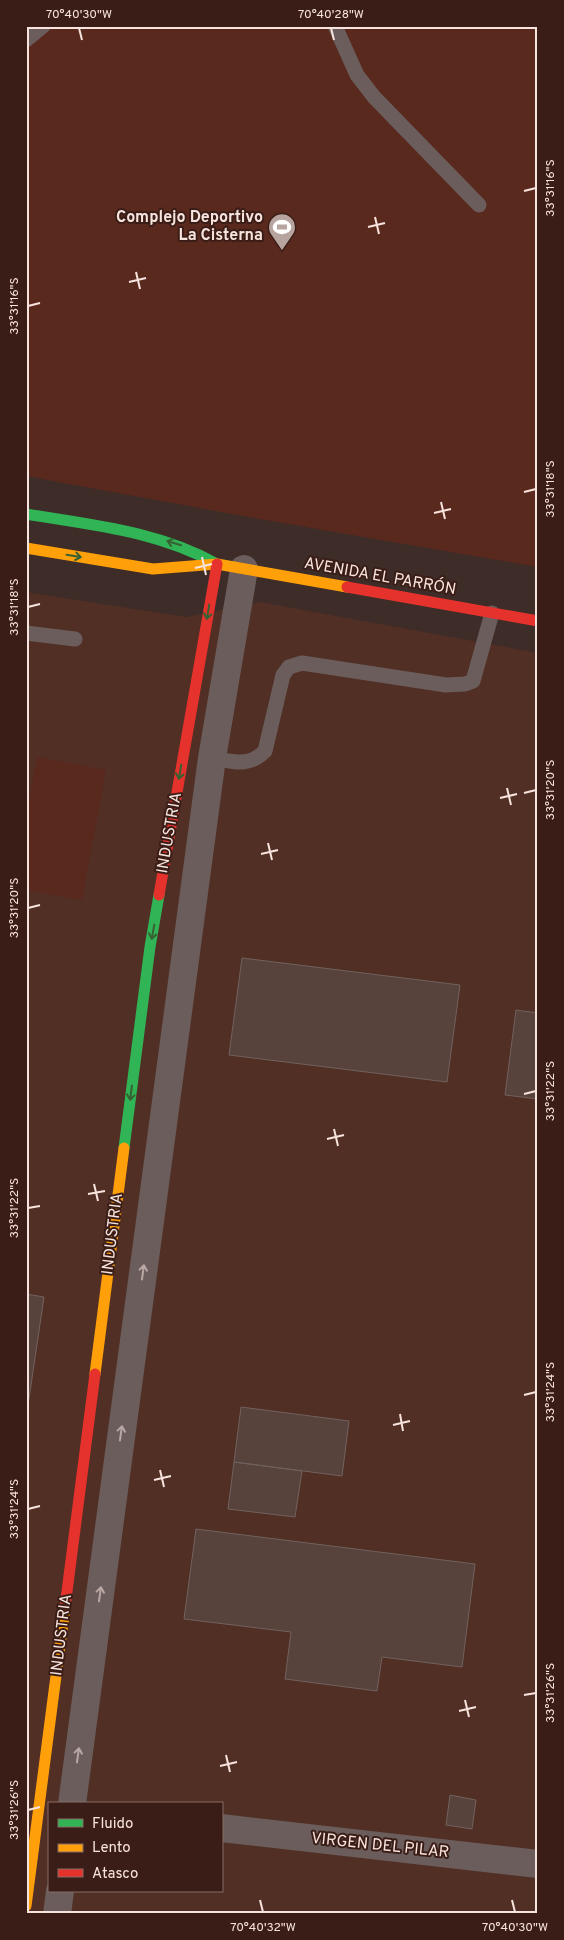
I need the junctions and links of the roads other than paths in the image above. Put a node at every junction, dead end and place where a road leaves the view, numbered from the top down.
1 (43, 26) edge
2 (335, 26) edge
3 (26, 40) edge
4 (479, 205) dead end
5 (26, 514) edge
6 (26, 548) edge
7 (217, 564) junction
8 (244, 569) junction
9 (492, 613) junction
10 (538, 621) edge
11 (26, 633) edge
12 (74, 639) dead end
13 (212, 758) junction
14 (72, 1802) edge
15 (44, 1808) edge
16 (222, 1828) edge
17 (538, 1864) edge
18 (60, 1892) edge
19 (26, 1906) edge
20 (57, 1914) edge

1 - 3 lane
2 - 4 lane
7 -> 5 street, AVENIDA EL PARRÓN
6 -> 7 street, AVENIDA EL PARRÓN
7 - 8 street, AVENIDA EL PARRÓN
7 -> 15 street, INDUSTRIA
8 - 9 street, AVENIDA EL PARRÓN
8 - 13 street, INDUSTRIA
9 - 10 street, AVENIDA EL PARRÓN
9 - 13 lane
11 - 12 lane
14 -> 13 street, INDUSTRIA
15 - 19 street, INDUSTRIA
16 - 17 street, VIRGEN DEL PILAR
18 - 20 street

